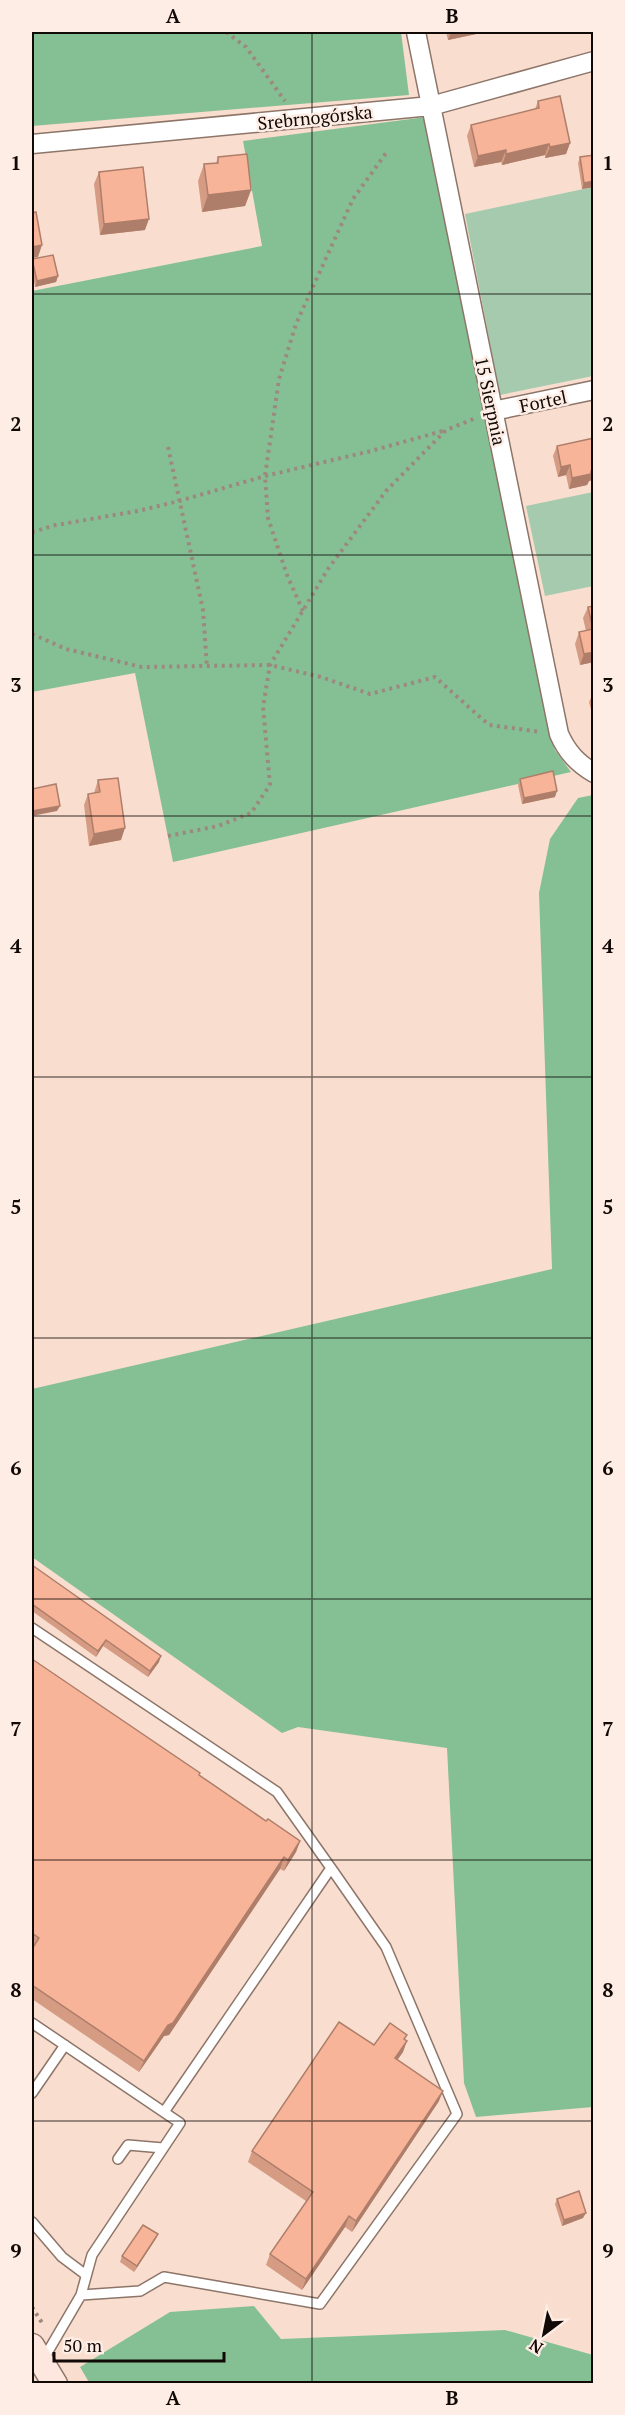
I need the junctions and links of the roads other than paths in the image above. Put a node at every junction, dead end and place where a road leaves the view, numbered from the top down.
1 (416, 32) edge
2 (594, 61) edge
3 (431, 106) junction
4 (32, 144) edge
5 (594, 390) edge
6 (493, 411) junction
7 (586, 768) edge
8 (32, 1628) edge
9 (331, 1868) junction
10 (32, 2023) edge
11 (65, 2045) junction
12 (32, 2093) edge
13 (164, 2112) junction
14 (163, 2148) junction
15 (118, 2159) dead end
16 (32, 2222) edge
17 (86, 2275) junction
18 (81, 2295) junction
19 (37, 2354) edge
20 (55, 2384) edge

1 - 3 street, 15 Sierpnia
2 - 3 street, Srebrnogórska
3 - 4 street, Srebrnogórska
3 - 6 street, 15 Sierpnia
5 - 6 street, Fortel
6 - 7 street, 15 Sierpnia
8 - 9 lane
9 - 13 lane
9 - 18 lane
10 - 11 lane
11 - 12 lane
11 - 13 lane
13 - 14 lane
14 - 15 lane
14 - 17 lane
16 - 17 lane
17 - 18 lane
18 - 19 lane
19 - 20 street

